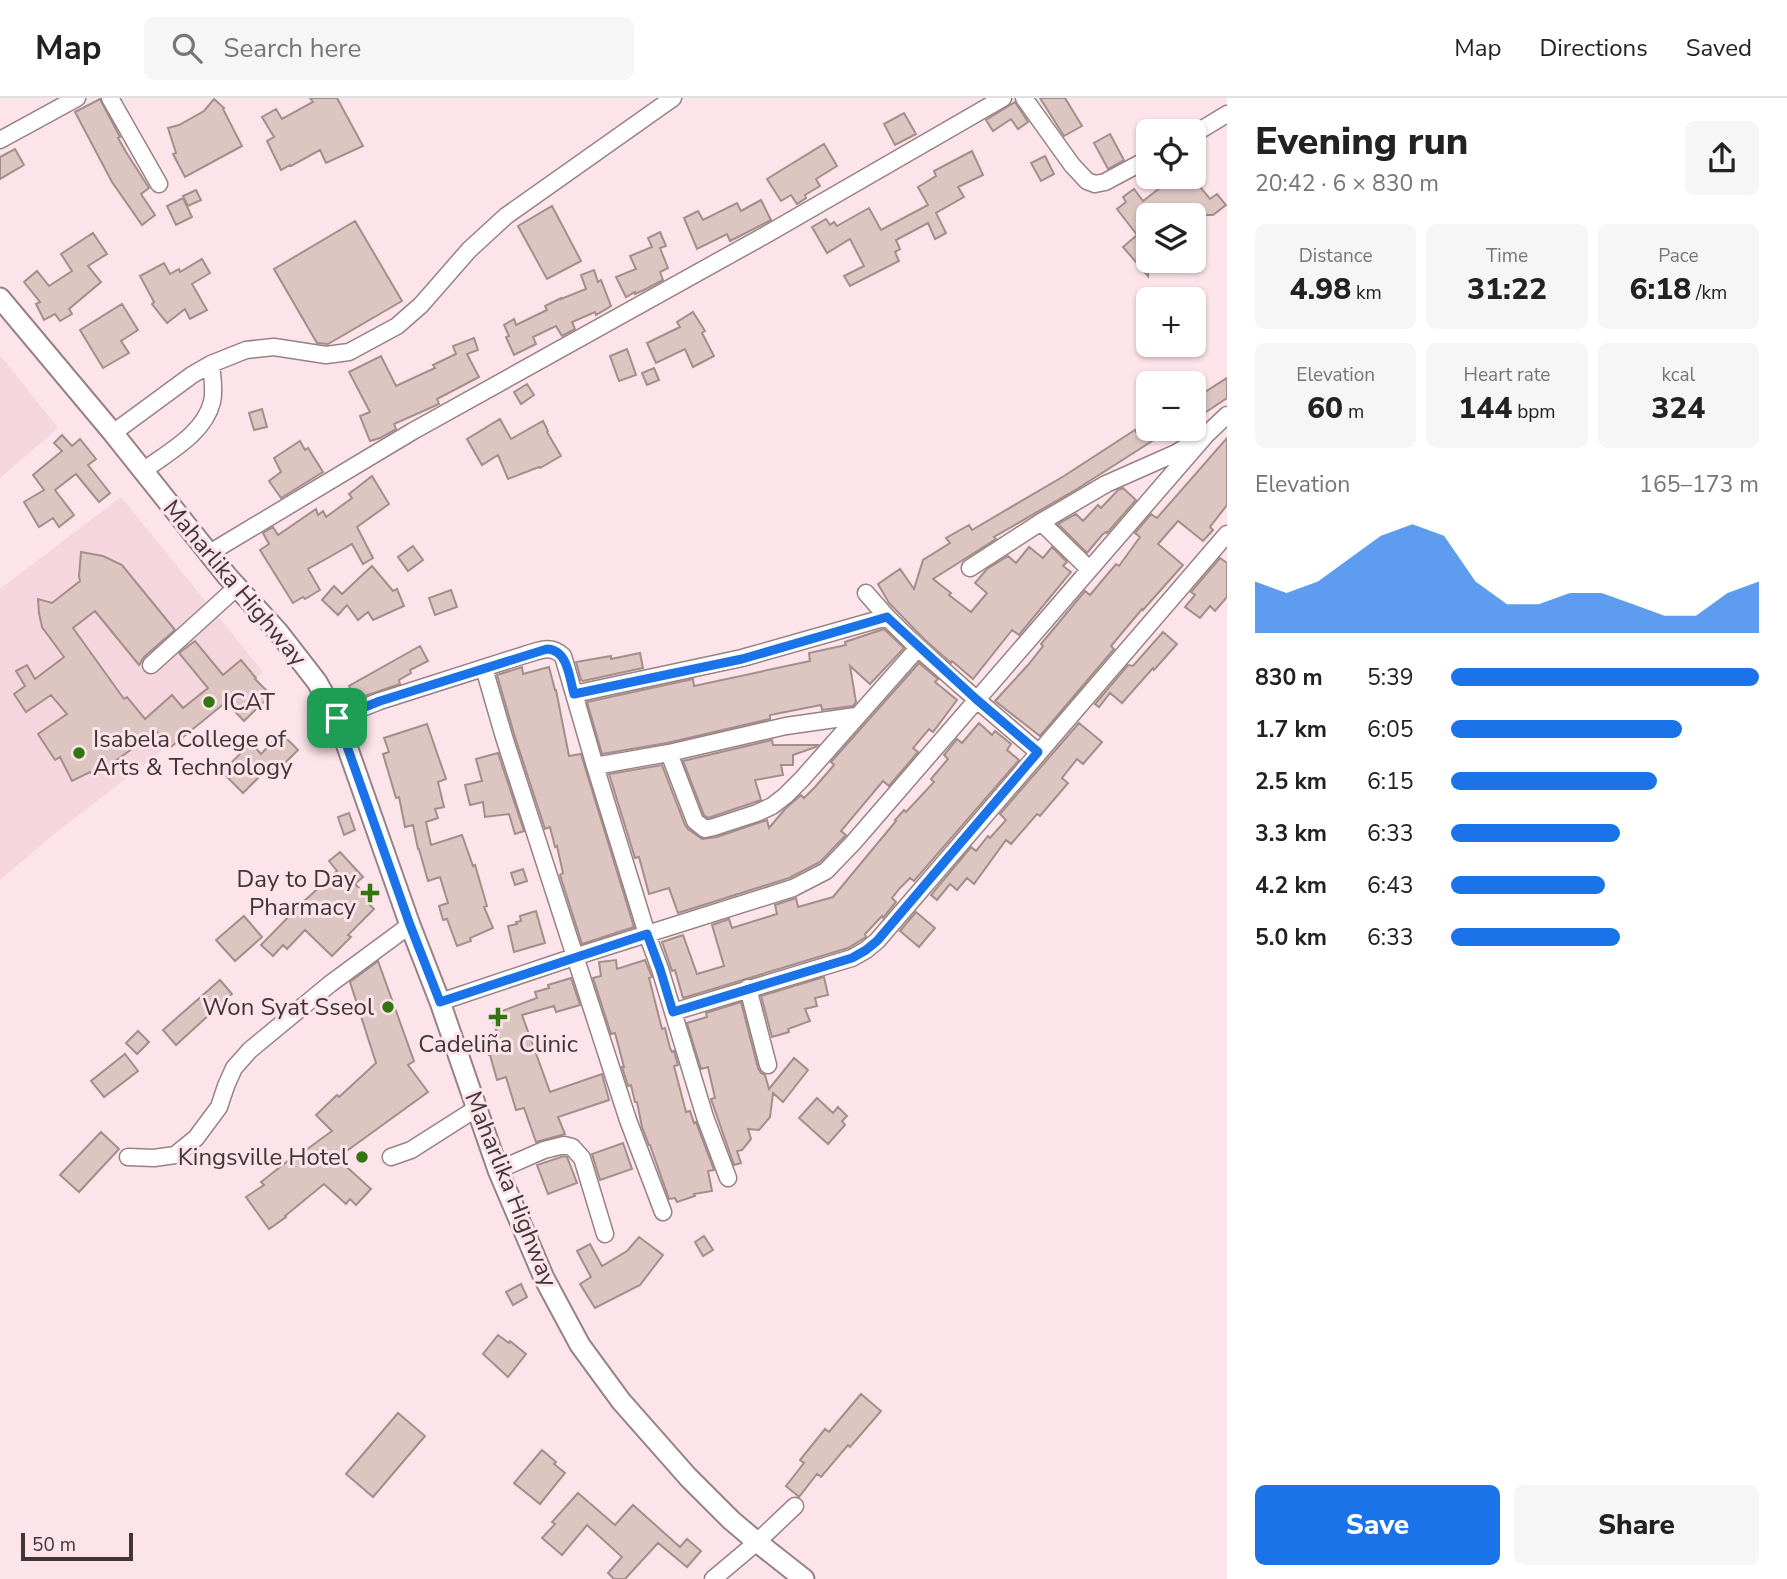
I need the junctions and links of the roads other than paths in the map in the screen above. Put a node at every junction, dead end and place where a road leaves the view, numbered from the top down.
1 (77, 98) edge
2 (110, 98) edge
3 (673, 98) edge
4 (1003, 98) edge
5 (1024, 98) edge
6 (1227, 114) edge
7 (1206, 127) edge
8 (0, 140) edge
9 (1136, 165) edge
10 (159, 184) dead end
11 (0, 298) edge
12 (211, 364) junction
13 (1227, 415) edge
14 (113, 433) junction
15 (1206, 435) edge
16 (1196, 441) edge
17 (1201, 441) edge
18 (143, 471) junction
19 (1041, 522) junction
20 (1227, 534) edge
21 (208, 554) junction
22 (970, 568) dead end
23 (1089, 569) junction
24 (237, 587) junction
25 (866, 593) dead end
26 (887, 617) junction
27 (918, 648) junction
28 (150, 664) dead end
29 (484, 668) junction
30 (574, 694) junction
31 (976, 699) junction
32 (856, 716) junction
33 (337, 718) junction
34 (1038, 752) junction
35 (669, 753) junction
36 (595, 766) junction
37 (410, 925) junction
38 (647, 934) junction
39 (574, 957) junction
40 (748, 988) junction
41 (440, 1002) junction
42 (673, 1012) junction
43 (768, 1065) dead end
44 (477, 1108) junction
45 (128, 1157) dead end
46 (391, 1157) dead end
47 (498, 1170) junction
48 (728, 1178) dead end
49 (663, 1212) dead end
50 (605, 1234) dead end
51 (795, 1506) dead end
52 (757, 1542) junction
53 (713, 1579) edge
54 (804, 1579) edge

1 - 8 street
2 - 10 street
3 - 12 street
4 - 21 street
5 - 9 street
6 - 7 street
11 - 14 main road, Maharlika Highway
12 - 14 street
12 - 18 street
13 - 15 street
14 - 18 main road, Maharlika Highway
16 - 19 street
17 - 23 street
18 - 21 main road, Maharlika Highway
19 - 22 street
19 - 23 street
20 - 34 street
21 - 24 main road, Maharlika Highway
23 - 31 street
24 - 28 street
24 - 33 main road, Maharlika Highway
25 - 26 street
26 - 27 street
26 - 30 street
27 - 31 street
27 - 32 street
29 - 30 street
29 - 33 street
29 - 39 street
30 - 36 street
31 - 34 street
31 - 38 street
32 - 35 street
32 - 35 street
33 - 37 main road, Maharlika Highway
34 - 40 street
35 - 36 street
36 - 38 street
37 - 41 main road, Maharlika Highway
37 - 45 street
38 - 39 street
38 - 42 street
39 - 41 street
39 - 49 street
40 - 42 street
40 - 43 street
41 - 44 main road, Maharlika Highway
42 - 48 street
44 - 46 street
44 - 47 main road, Maharlika Highway
47 - 50 street
47 - 52 main road, Maharlika Highway
51 - 52 street
52 - 53 street
52 - 54 main road, Maharlika Highway

